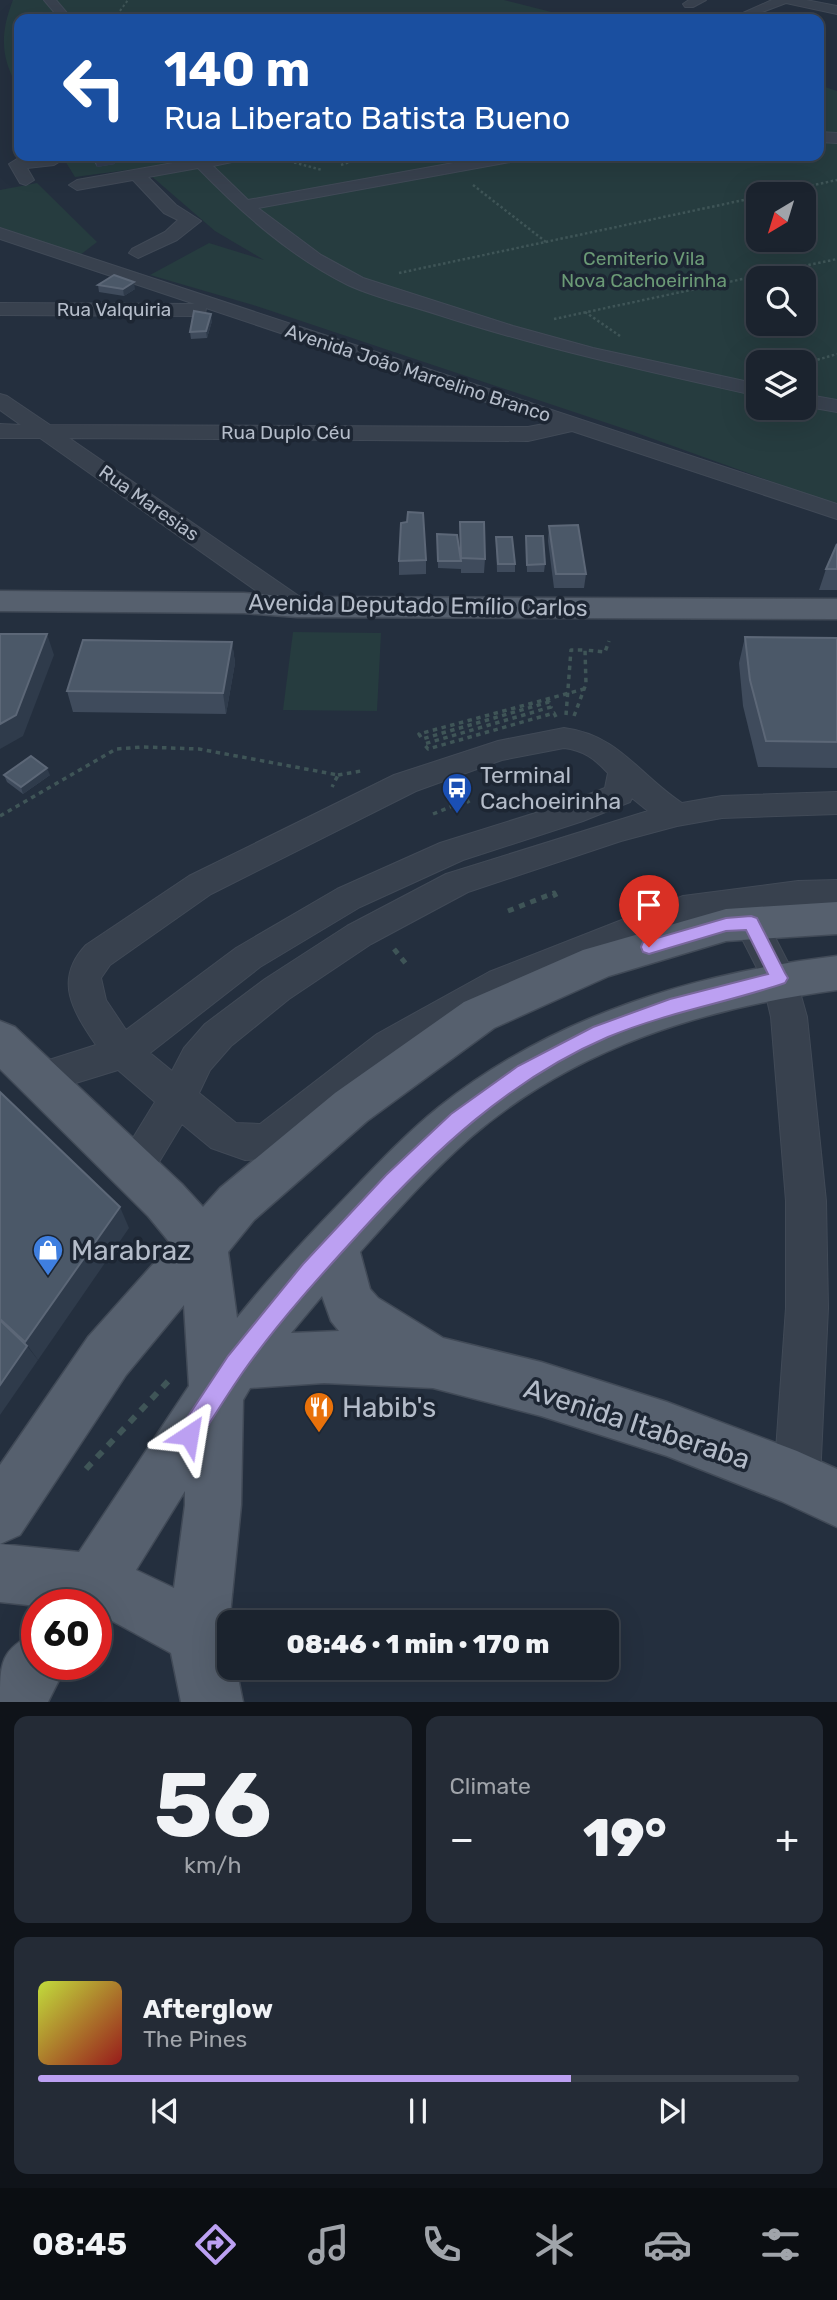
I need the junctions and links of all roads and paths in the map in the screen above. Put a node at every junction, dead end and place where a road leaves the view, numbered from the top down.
1 (50, 0) edge
2 (785, 0) edge
3 (837, 11) edge
4 (749, 13) dead end
5 (62, 14) edge
6 (15, 161) edge
7 (161, 161) edge
8 (192, 161) edge
9 (200, 161) edge
10 (289, 161) edge
11 (488, 161) edge
12 (450, 168) junction
13 (168, 169) junction
14 (326, 171) dead end
15 (136, 174) junction
16 (26, 180) dead end
17 (837, 180) edge
18 (77, 185) dead end
19 (816, 185) edge
20 (746, 200) edge
21 (244, 206) junction
22 (0, 233) edge
23 (546, 242) junction
24 (138, 253) dead end
25 (837, 259) edge
26 (356, 282) junction
27 (0, 309) edge
28 (227, 310) junction
29 (506, 330) junction
30 (837, 354) edge
31 (816, 360) edge
32 (746, 387) edge
33 (0, 400) edge
34 (816, 402) edge
35 (837, 406) edge
36 (570, 424) junction
37 (0, 431) edge
38 (48, 431) junction
39 (837, 512) edge
40 (0, 601) edge
41 (298, 607) junction
42 (837, 609) edge
43 (609, 641) dead end
44 (585, 650) junction
45 (584, 689) junction
46 (556, 717) dead end
47 (573, 717) dead end
48 (565, 720) dead end
49 (623, 772) junction
50 (837, 803) edge
51 (471, 806) dead end
52 (433, 814) dead end
53 (677, 815) junction
54 (0, 816) edge
55 (311, 828) junction
56 (837, 893) edge
57 (557, 899) dead end
58 (508, 911) dead end
59 (837, 918) edge
60 (751, 923) junction
61 (837, 973) edge
62 (779, 978) junction
63 (0, 1040) edge
64 (123, 1053) junction
65 (40, 1079) junction
66 (178, 1098) junction
67 (133, 1169) junction
68 (202, 1243) junction
69 (332, 1246) junction
70 (433, 1362) junction
71 (226, 1378) junction
72 (157, 1392) dead end
73 (83, 1472) dead end
74 (817, 1489) edge
75 (0, 1515) edge
76 (0, 1573) edge
77 (66, 1589) edge
78 (89, 1589) edge
79 (112, 1597) edge
80 (198, 1635) junction
81 (26, 1680) edge
82 (11, 1702) edge
83 (212, 1702) edge

1 - 5 street
2 - 3 street
2 - 4 street
6 - 16 street
7 - 13 street
8 - 13 street
9 - 21 street
10 - 14 path
11 - 12 street
12 - 21 street
12 - 23 path
13 - 15 street
15 - 18 street
15 - 24 street
17 - 19 path
20 - 23 path
21 - 26 street
22 - 28 street, Avenida João Marcelino Branco
23 - 26 path
25 - 29 path
26 - 29 street
27 - 28 street, Rua Valquiria
28 - 36 street, Avenida João Marcelino Branco
29 - 32 street
30 - 31 path
33 - 38 street, Rua Maresias
34 - 35 street
36 - 38 street, Rua Duplo Céu
36 - 39 street, Avenida João Marcelino Branco
37 - 38 street, Rua Duplo Céu
38 - 41 street, Rua Maresias
40 - 41 main road, Avenida Deputado Emílio Carlos
41 - 42 main road, Avenida Deputado Emílio Carlos
43 - 44 path
44 - 45 path
44 - 48 path
45 - 46 path, bridge
45 - 47 path
49 - 53 street
49 - 55 street
49 - 64 street
50 - 53 street
51 - 52 path
53 - 66 street
54 - 55 path
55 - 64 street
56 - 66 street
57 - 58 path
59 - 60 main road
60 - 62 street
60 - 68 main road
61 - 62 main road
62 - 69 main road
62 - 74 street
63 - 65 main road
64 - 65 street
64 - 66 street
65 - 67 main road
66 - 67 street
67 - 68 main road
68 - 71 main road
68 - 75 main road
69 - 70 main road, Avenida Itaberaba
69 - 71 main road
70 - 71 main road, Avenida Itaberaba
70 - 74 main road, Avenida Itaberaba
71 - 78 main road
71 - 80 main road
72 - 73 path
76 - 77 main road
79 - 80 main road
80 - 83 main road
81 - 82 main road

